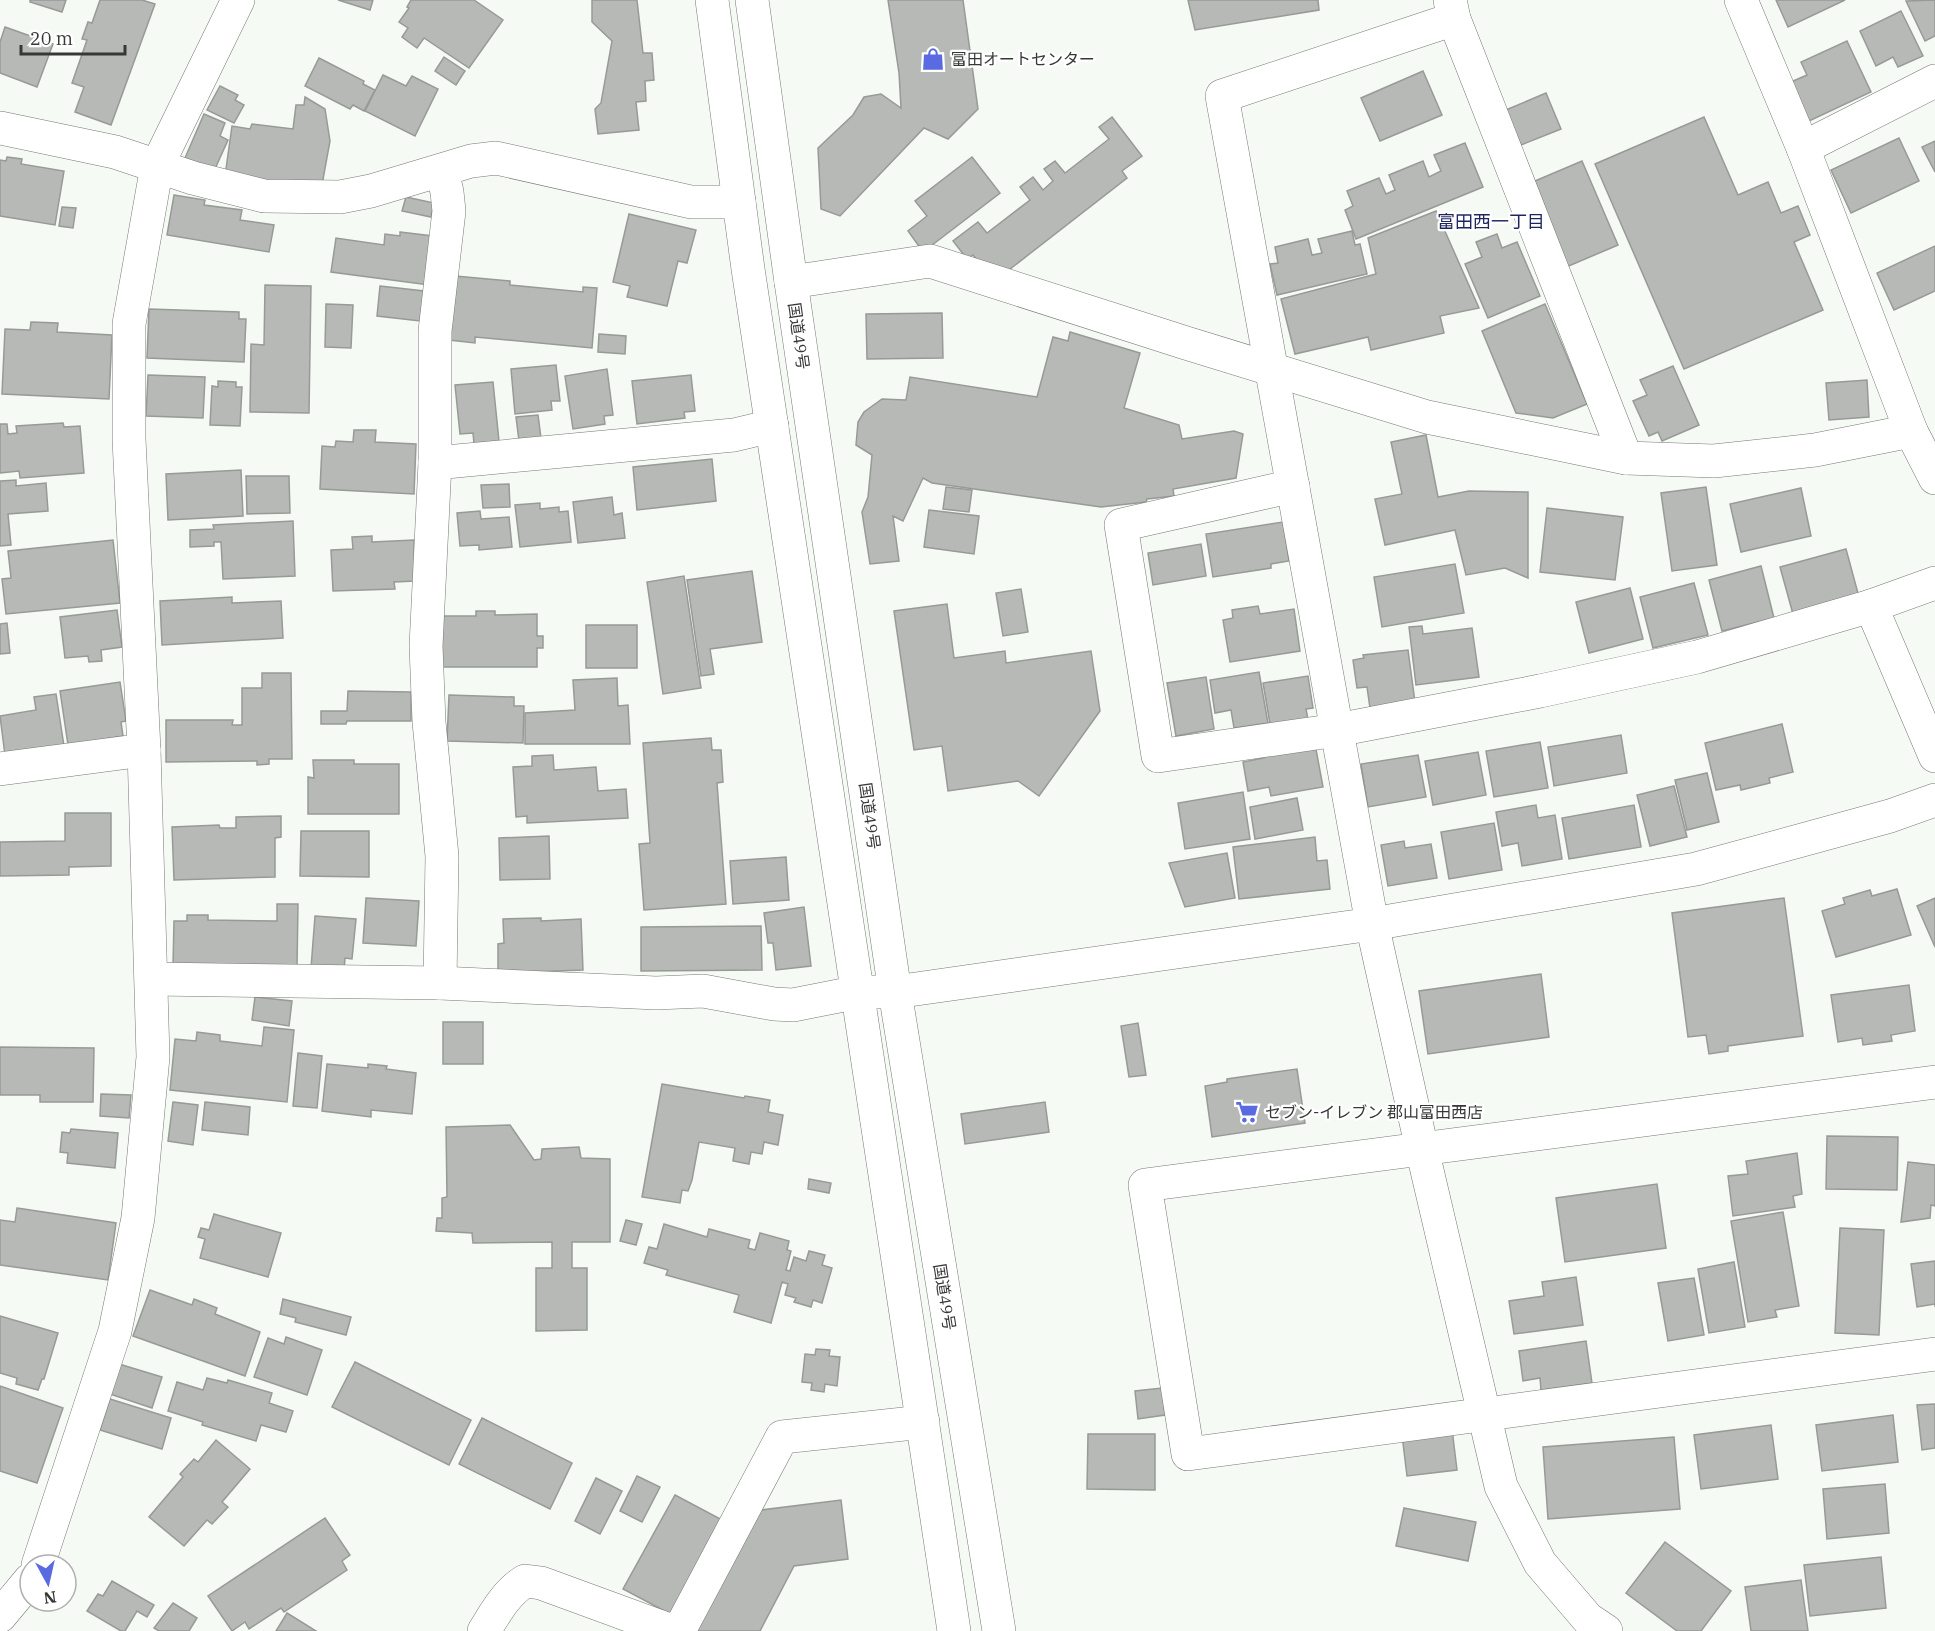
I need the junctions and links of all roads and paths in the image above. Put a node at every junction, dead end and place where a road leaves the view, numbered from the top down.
1 (238, 0) edge
2 (712, 0) edge
3 (752, 0) edge
4 (1741, 0) edge
5 (1452, 10) edge
6 (1935, 81) edge
7 (0, 128) edge
8 (1803, 148) junction
9 (157, 166) junction
10 (442, 171) junction
11 (739, 202) junction
12 (791, 282) junction
13 (1272, 369) junction
14 (772, 426) junction
15 (1911, 431) junction
16 (1626, 458) junction
17 (435, 463) junction
18 (1935, 478) edge
19 (1293, 486) junction
20 (1935, 583) edge
21 (1871, 606) junction
22 (1337, 730) junction
23 (144, 750) junction
24 (1935, 756) edge
25 (0, 769) edge
26 (1935, 800) edge
27 (1372, 924) junction
28 (153, 979) junction
29 (440, 984) junction
30 (859, 992) junction
31 (895, 992) junction
32 (1935, 1082) edge
33 (1422, 1149) junction
34 (1935, 1354) edge
35 (1486, 1415) junction
36 (923, 1422) junction
37 (42, 1553) edge
38 (18, 1594) edge
39 (0, 1616) edge
40 (0, 1628) edge
41 (7, 1631) edge
42 (484, 1631) edge
43 (672, 1631) edge
44 (679, 1631) edge
45 (954, 1631) edge
46 (999, 1631) edge
47 (1606, 1631) edge

1 - 9 main road
2 - 11 main road
3 - 12 main road, 国道49号
4 - 8 main road
5 - 13 main road
5 - 16 main road
6 - 8 main road
7 - 9 main road
8 - 15 main road
9 - 10 main road
9 - 23 main road
10 - 11 main road
10 - 17 main road
11 - 14 main road
12 - 13 main road
12 - 31 main road, 国道49号
13 - 16 main road
13 - 19 main road
14 - 17 main road
14 - 30 main road
15 - 16 main road
15 - 18 main road
17 - 29 main road
19 - 22 main road
19 - 22 main road
20 - 21 main road
21 - 22 main road
21 - 24 main road
22 - 27 main road
23 - 25 main road
23 - 28 main road
26 - 27 main road
27 - 31 main road
27 - 33 main road
28 - 29 main road
28 - 37 main road
29 - 30 main road
30 - 31 main road
30 - 36 main road
31 - 46 main road, 国道49号
32 - 33 main road
33 - 35 main road
33 - 35 main road
34 - 35 main road
35 - 47 main road
36 - 44 main road
36 - 45 main road
38 - 39 main road
40 - 41 main road
42 - 43 main road

